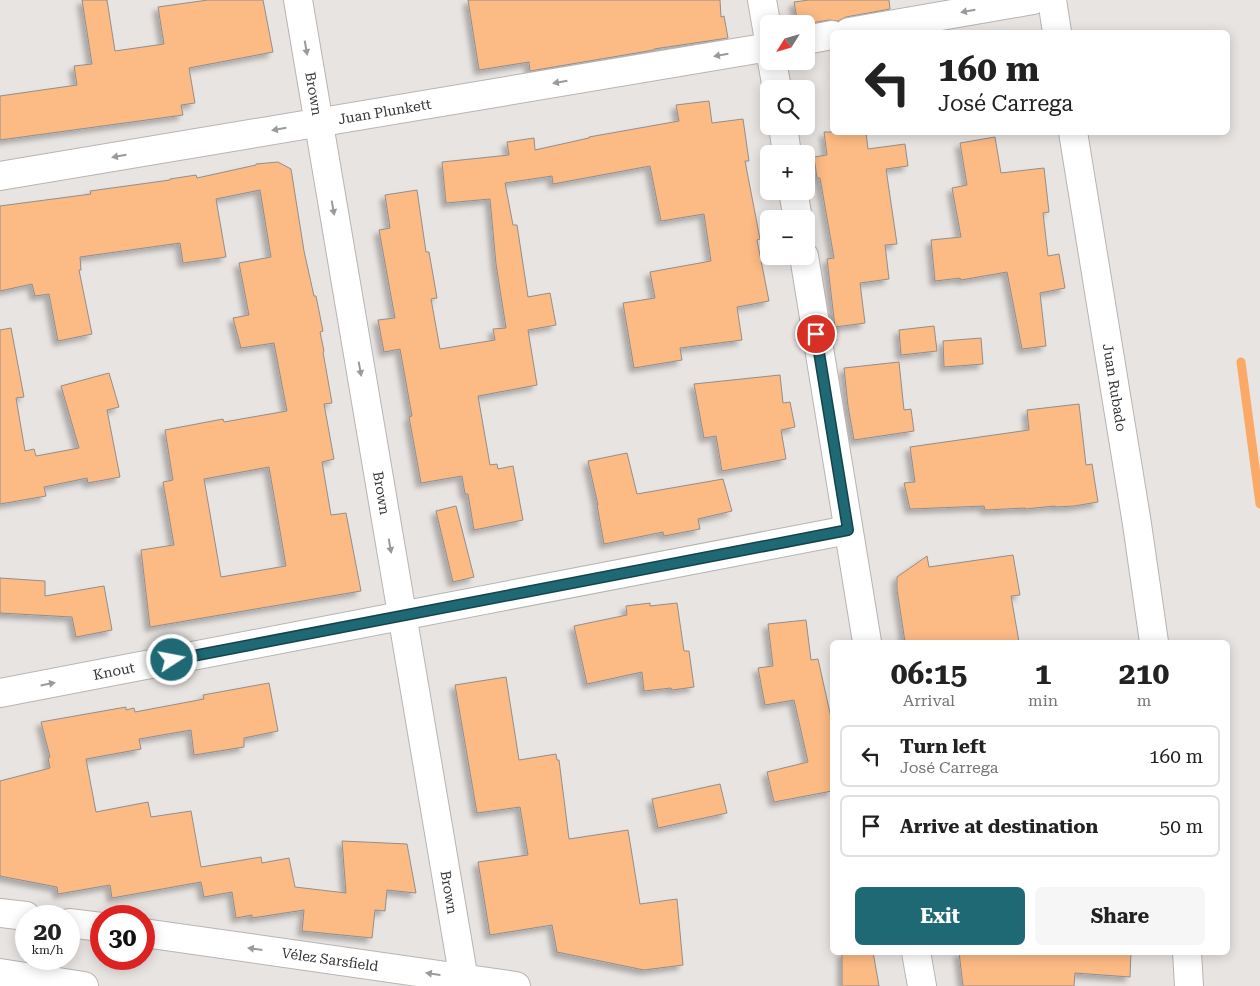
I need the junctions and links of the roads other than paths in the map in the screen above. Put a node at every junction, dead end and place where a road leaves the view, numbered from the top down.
1 (298, 0) edge
2 (762, 0) edge
3 (1034, 0) edge
4 (1052, 0) edge
5 (765, 15) edge
6 (861, 30) edge
7 (1057, 30) edge
8 (830, 35) edge
9 (815, 38) edge
10 (760, 48) edge
11 (319, 122) junction
12 (1073, 135) edge
13 (0, 176) edge
14 (805, 265) edge
15 (848, 530) junction
16 (402, 616) junction
17 (866, 640) edge
18 (1154, 640) edge
19 (0, 693) edge
20 (0, 913) edge
21 (15, 915) edge
22 (155, 935) edge
23 (917, 955) edge
24 (1187, 955) edge
25 (0, 973) edge
26 (465, 982) edge
27 (84, 986) edge
28 (516, 986) edge
29 (922, 986) edge
30 (1190, 986) edge

1 -> 11 street, Brown
2 - 5 street
3 -> 6 street
4 - 7 street
8 - 9 street
10 -> 11 street, Juan Plunkett
11 -> 13 street, Juan Plunkett
11 -> 16 street, Brown
12 - 18 street, Juan Rubado
14 - 15 street
15 - 16 street, Knout
15 - 17 street
19 -> 16 street, Knout
16 - 26 street, Brown
20 - 21 street
26 -> 22 street, Vélez Sarsfield
23 - 29 street
24 - 30 street
25 - 27 street
26 - 28 street, Vélez Sarsfield

